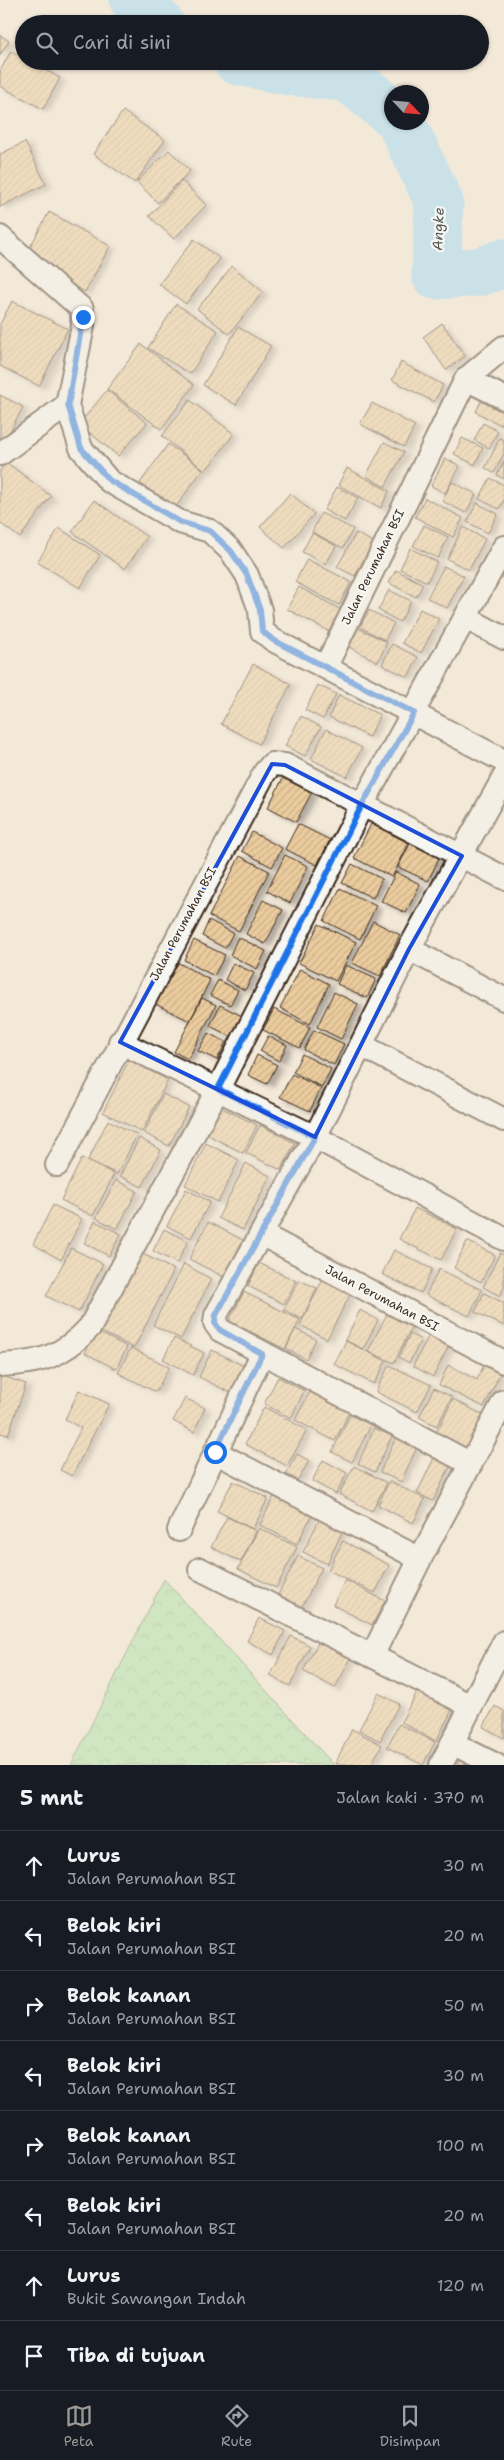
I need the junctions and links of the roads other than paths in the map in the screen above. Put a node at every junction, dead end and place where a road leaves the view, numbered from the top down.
1 (0, 237) edge
2 (504, 347) edge
3 (466, 379) junction
4 (504, 398) edge
5 (68, 405) junction
6 (0, 454) edge
7 (504, 547) edge
8 (466, 618) junction
9 (504, 638) edge
10 (326, 666) junction
11 (414, 713) junction
12 (504, 761) edge
13 (504, 777) edge
14 (362, 805) junction
15 (462, 856) junction
16 (504, 878) edge
17 (409, 949) junction
18 (504, 999) edge
19 (120, 1042) junction
20 (361, 1045) junction
21 (218, 1089) junction
22 (504, 1120) edge
23 (315, 1137) junction
24 (57, 1165) dead end
25 (261, 1234) junction
26 (504, 1239) edge
27 (262, 1354) junction
28 (504, 1362) edge
29 (0, 1365) edge
30 (504, 1401) edge
31 (215, 1452) junction
32 (471, 1464) junction
33 (179, 1530) dead end
34 (420, 1559) junction
35 (200, 1569) dead end
36 (504, 1642) edge
37 (372, 1656) junction
38 (470, 1706) junction
39 (452, 1743) junction
40 (441, 1765) edge
41 (496, 1765) edge

1 - 5 street
2 - 3 street, Jalan Perumahan BSI
3 - 4 street
3 - 10 street, Jalan Perumahan BSI
5 - 6 street
5 - 10 street
7 - 8 street
8 - 9 street
8 - 11 street
10 - 11 street
11 - 12 street
11 - 14 street
13 - 15 street
14 - 15 street, Jalan Perumahan BSI
14 - 19 street, Jalan Perumahan BSI
14 - 21 street
15 - 16 street, Jalan Perumahan BSI
15 - 17 street
17 - 18 street
17 - 20 street
19 - 21 street
19 - 24 street, Jalan Perumahan BSI
20 - 22 street
20 - 23 street
21 - 23 street
21 - 29 street
23 - 25 street
23 - 26 street
25 - 27 street
25 - 28 street, Jalan Perumahan BSI
27 - 31 street
27 - 32 street
30 - 32 street
31 - 33 street
31 - 34 street
32 - 34 street
34 - 37 street
35 - 37 street
36 - 38 street
37 - 38 street
38 - 39 street
39 - 40 street
39 - 41 street

